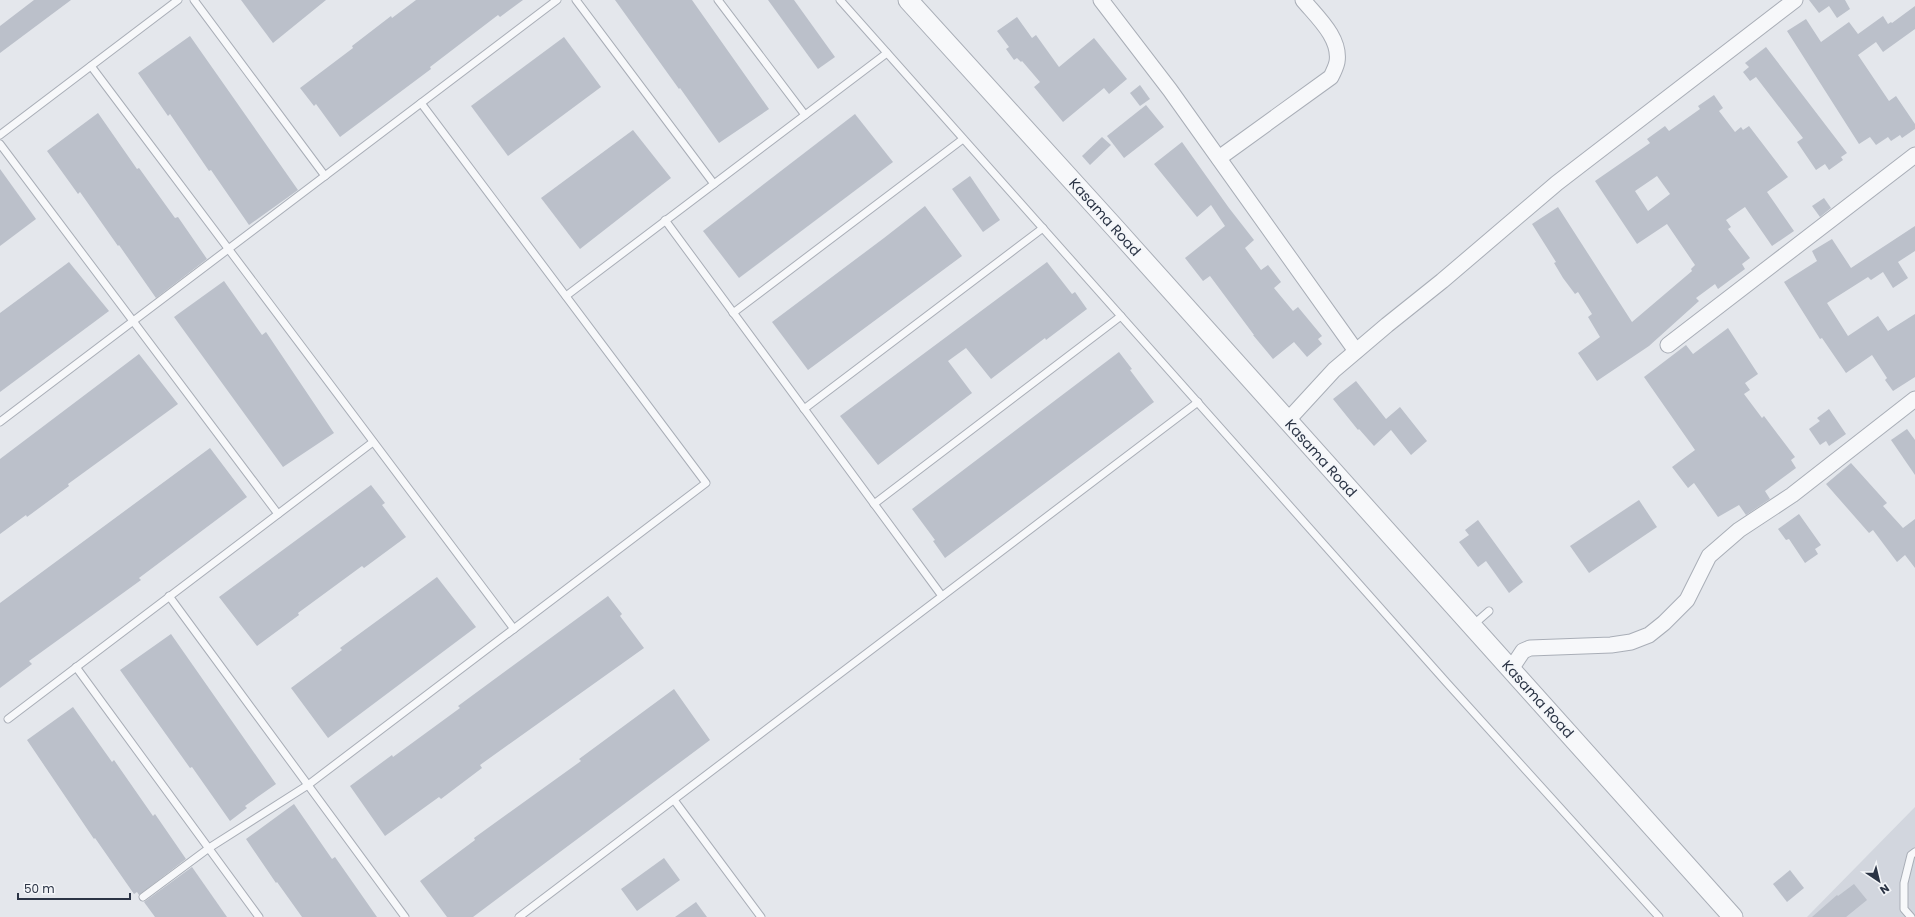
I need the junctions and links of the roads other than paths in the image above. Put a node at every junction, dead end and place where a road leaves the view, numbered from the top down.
1 (178, 0) edge
2 (194, 0) edge
3 (557, 0) edge
4 (576, 0) edge
5 (718, 0) edge
6 (840, 0) edge
7 (908, 0) edge
8 (1101, 0) edge
9 (1302, 0) edge
10 (1795, 0) edge
11 (887, 53) junction
12 (91, 66) junction
13 (421, 103) junction
14 (805, 114) junction
15 (0, 135) edge
16 (963, 139) junction
17 (0, 144) edge
18 (1915, 155) edge
19 (1219, 158) junction
20 (325, 176) junction
21 (714, 184) junction
22 (665, 220) junction
23 (1043, 228) junction
24 (229, 249) junction
25 (566, 296) junction
26 (733, 313) junction
27 (1121, 316) junction
28 (133, 321) junction
29 (1668, 345) dead end
30 (1356, 351) junction
31 (1915, 399) edge
32 (1198, 402) junction
33 (804, 409) junction
34 (1288, 420) junction
35 (0, 422) edge
36 (373, 442) junction
37 (874, 504) junction
38 (278, 514) junction
39 (169, 596) junction
40 (942, 596) junction
41 (1489, 611) dead end
42 (1472, 626) junction
43 (514, 629) junction
44 (76, 667) junction
45 (1510, 669) junction
46 (8, 719) dead end
47 (308, 785) junction
48 (674, 800) junction
49 (209, 848) junction
50 (1915, 852) edge
51 (143, 897) dead end
52 (259, 917) edge
53 (405, 917) edge
54 (518, 917) edge
55 (761, 917) edge
56 (1659, 917) edge
57 (1733, 917) edge
58 (1911, 917) edge

1 - 12 lane
2 - 20 lane
3 - 13 lane
4 - 21 lane
5 - 14 lane
6 - 11 lane
7 - 34 street, Kasama Road
8 - 19 street
9 - 19 street
10 - 30 street
11 - 14 lane
11 - 16 lane
12 - 15 lane
12 - 24 lane
13 - 20 lane
13 - 25 lane
14 - 21 lane
16 - 23 lane
16 - 26 lane
17 - 28 lane
18 - 29 street
19 - 30 street
20 - 24 lane
21 - 22 lane
22 - 25 lane
22 - 26 lane
23 - 27 lane
23 - 33 lane
24 - 28 lane
24 - 36 lane
25 - 43 lane
26 - 33 lane
27 - 32 lane
27 - 37 lane
28 - 35 lane
28 - 38 lane
30 - 34 street
31 - 45 street
32 - 40 lane
32 - 56 lane
33 - 37 lane
34 - 42 street, Kasama Road
36 - 38 lane
36 - 43 lane
37 - 40 lane
38 - 39 lane
39 - 44 lane
39 - 47 lane
40 - 48 lane
41 - 42 lane
42 - 45 street, Kasama Road
43 - 47 lane
44 - 46 lane
44 - 49 lane
45 - 57 street, Kasama Road
47 - 49 lane
47 - 53 lane
48 - 54 lane
48 - 55 lane
49 - 51 lane
49 - 52 lane
50 - 58 lane

